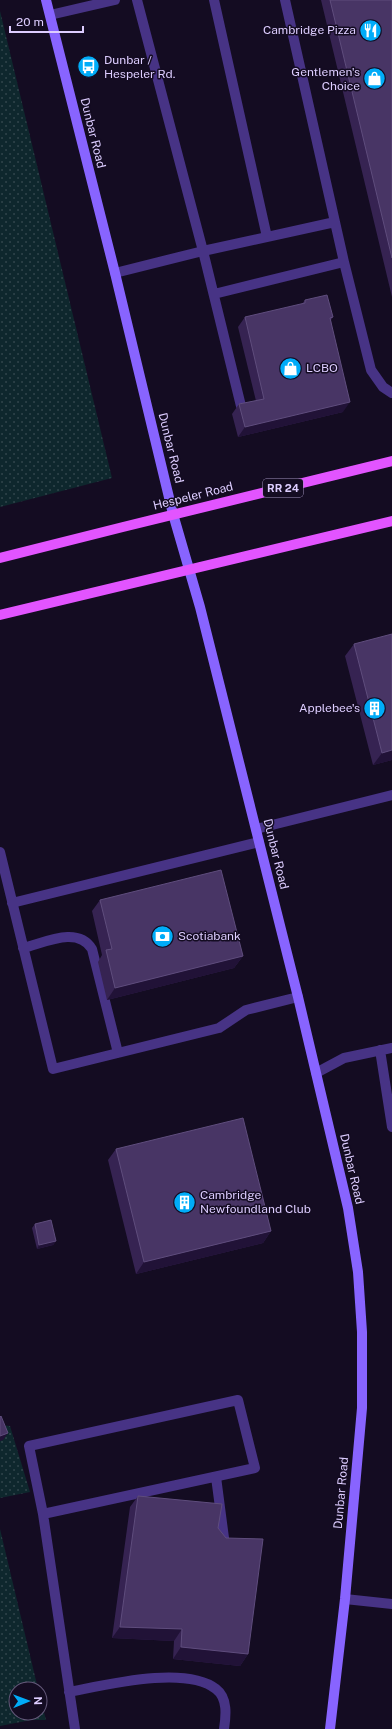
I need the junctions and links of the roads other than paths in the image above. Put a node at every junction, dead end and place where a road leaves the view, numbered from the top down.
1 (46, 0) edge
2 (115, 0) edge
3 (137, 0) edge
4 (214, 0) edge
5 (284, 0) edge
6 (50, 15) junction
7 (335, 222) junction
8 (267, 237) junction
9 (203, 251) junction
10 (344, 262) junction
11 (115, 273) junction
12 (214, 294) junction
13 (392, 393) edge
14 (241, 406) edge
15 (392, 461) edge
16 (173, 514) junction
17 (392, 521) edge
18 (0, 558) edge
19 (190, 569) junction
20 (0, 615) edge
21 (392, 794) edge
22 (256, 829) junction
23 (259, 842) junction
24 (0, 852) edge
25 (12, 903) junction
26 (23, 948) junction
27 (298, 997) junction
28 (392, 1048) edge
29 (380, 1050) junction
30 (118, 1053) junction
31 (316, 1073) junction
32 (392, 1127) edge
33 (216, 1477) junction
34 (43, 1514) junction
35 (224, 1538) edge
36 (345, 1599) junction
37 (392, 1604) edge
38 (69, 1692) junction
39 (75, 1729) edge
40 (224, 1729) edge
41 (330, 1729) edge

1 - 6 street, Dunbar Road
2 - 6 lane
3 - 9 lane
4 - 8 lane
5 - 7 lane
6 - 11 street, Dunbar Road
7 - 8 lane
7 - 10 lane
8 - 9 lane
9 - 11 lane
9 - 12 lane
10 - 12 lane
10 - 13 lane
11 - 16 street, Dunbar Road
12 - 14 lane
15 - 16 main road, Hespeler Road / RR 24
16 - 18 main road, Hespeler Road / RR 24
16 - 19 street, Dunbar Road
17 - 19 main road
19 - 20 main road
19 - 22 street, Dunbar Road
21 - 22 lane
22 - 23 street, Dunbar Road
23 - 25 lane
23 - 27 street, Dunbar Road
24 - 25 lane
25 - 26 lane
26 - 30 lane
26 - 30 lane
27 - 30 lane
27 - 31 street, Dunbar Road
28 - 29 lane
29 - 31 lane
29 - 32 lane
31 - 36 street, Dunbar Road
33 - 34 lane
33 - 34 lane
33 - 35 lane
34 - 38 lane
36 - 37 lane
36 - 41 street, Dunbar Road
38 - 39 lane
38 - 40 lane

